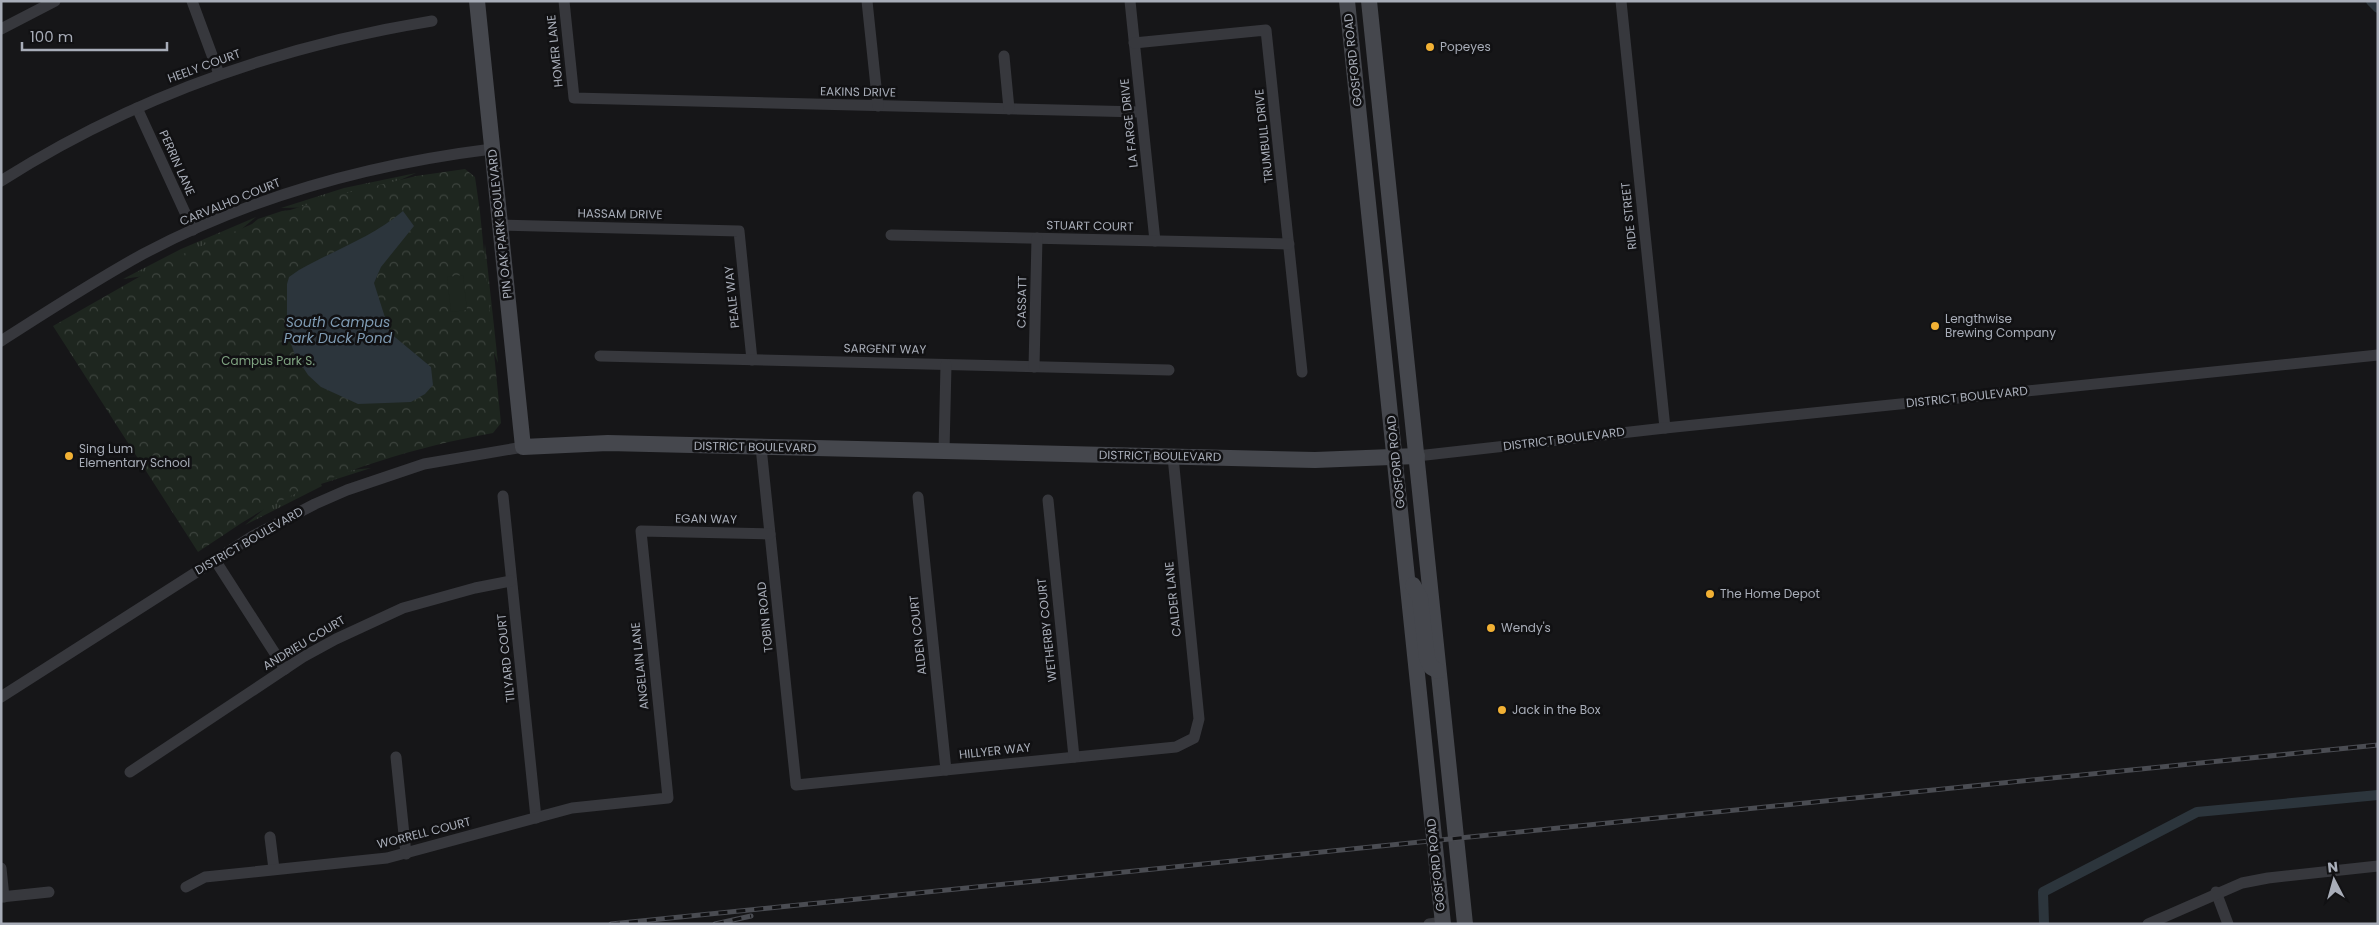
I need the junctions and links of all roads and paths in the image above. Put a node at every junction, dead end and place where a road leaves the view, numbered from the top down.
1 (55, 1) edge
2 (192, 1) edge
3 (477, 1) edge
4 (564, 1) edge
5 (867, 1) edge
6 (1130, 1) edge
7 (1346, 1) edge
8 (1369, 1) edge
9 (1620, 1) edge
10 (432, 20) dead end
11 (1, 29) edge
12 (1134, 44) junction
13 (1004, 56) dead end
14 (1353, 58) junction
15 (219, 74) junction
16 (574, 98) joint
17 (878, 106) junction
18 (137, 108) junction
19 (1009, 109) junction
20 (1141, 112) junction
21 (492, 149) junction
22 (1, 181) edge
23 (1389, 200) junction
24 (500, 225) junction
25 (193, 230) junction
26 (739, 231) joint
27 (891, 235) dead end
28 (1037, 238) junction
29 (1155, 241) junction
30 (1289, 244) junction
31 (1, 341) edge
32 (2378, 355) edge
33 (600, 356) dead end
34 (752, 360) junction
35 (946, 365) junction
36 (1034, 367) junction
37 (1170, 370) dead end
38 (1302, 372) dead end
39 (1665, 428) junction
40 (523, 447) junction
41 (761, 447) junction
42 (944, 451) junction
43 (1173, 456) junction
44 (1417, 456) junction
45 (1396, 458) junction
46 (503, 496) dead end
47 (918, 497) dead end
48 (1048, 500) dead end
49 (641, 531) joint
50 (770, 534) junction
51 (215, 560) junction
52 (1406, 572) junction
53 (512, 581) junction
54 (285, 669) junction
55 (1440, 672) junction
56 (1417, 678) junction
57 (1, 696) edge
58 (1194, 738) joint
59 (396, 757) dead end
60 (1074, 757) junction
61 (1449, 769) junction
62 (946, 770) junction
63 (130, 772) dead end
64 (796, 785) joint
65 (668, 798) joint
66 (536, 818) junction
67 (270, 837) dead end
68 (1435, 848) junction
69 (406, 854) junction
70 (2378, 866) edge
71 (1, 868) edge
72 (274, 869) junction
73 (186, 887) dead end
74 (49, 892) dead end
75 (2216, 892) junction
76 (3, 897) edge
77 (1440, 923) edge
78 (1465, 924) edge
79 (2148, 924) edge
80 (2228, 924) edge

1 - 11 street
2 - 15 street
3 - 21 main road, PIN OAK PARK BOULEVARD
4 - 16 street, HOMER LANE
5 - 17 street
6 - 12 street, LA FARGE DRIVE
7 - 14 main road, GOSFORD ROAD
8 - 23 main road, GOSFORD ROAD
9 - 39 street, RIDE STREET
10 - 15 street, HEELY COURT
12 - 20 street, LA FARGE DRIVE
12 - 30 street, TRUMBULL DRIVE
13 - 19 street
14 - 23 main road
14 - 45 main road, GOSFORD ROAD
15 - 18 street, HEELY COURT
16 - 17 street, EAKINS DRIVE
17 - 19 street, EAKINS DRIVE
18 - 22 street, HEELY COURT
18 - 25 street, PERRIN LANE
19 - 20 street, EAKINS DRIVE
20 - 29 street, LA FARGE DRIVE
21 - 24 main road, PIN OAK PARK BOULEVARD
21 - 25 street, CARVALHO COURT
23 - 44 main road, GOSFORD ROAD
24 - 26 street, HASSAM DRIVE
24 - 40 main road, PIN OAK PARK BOULEVARD
25 - 31 street, CARVALHO COURT
26 - 34 street, PEALE WAY
27 - 28 street, STUART COURT
28 - 29 street, STUART COURT
28 - 36 street, CASSATT
29 - 30 street, STUART COURT
30 - 38 street, TRUMBULL DRIVE
32 - 39 street, DISTRICT BOULEVARD
33 - 34 street, SARGENT WAY
34 - 35 street, SARGENT WAY
35 - 36 street, SARGENT WAY
35 - 42 street
36 - 37 street, SARGENT WAY
39 - 44 street, DISTRICT BOULEVARD
40 - 41 main road, DISTRICT BOULEVARD
40 - 51 street, DISTRICT BOULEVARD
41 - 42 main road, DISTRICT BOULEVARD
41 - 50 street, TOBIN ROAD
42 - 43 main road, DISTRICT BOULEVARD
43 - 45 main road, DISTRICT BOULEVARD
43 - 58 street, CALDER LANE
44 - 45 main road, DISTRICT BOULEVARD
44 - 55 main road, GOSFORD ROAD
45 - 52 main road, GOSFORD ROAD
46 - 53 street, TILYARD COURT
47 - 62 street, ALDEN COURT
48 - 60 street, WETHERBY COURT
49 - 50 street, EGAN WAY
49 - 65 street, ANGELAIN LANE
50 - 64 street, TOBIN ROAD
51 - 54 street
51 - 57 street, DISTRICT BOULEVARD
52 - 55 main road
52 - 56 main road, GOSFORD ROAD
53 - 54 street, ANDRIEU COURT
53 - 66 street, TILYARD COURT
54 - 63 street, ANDRIEU COURT
55 - 61 main road, GOSFORD ROAD
56 - 61 main road
56 - 68 main road, GOSFORD ROAD
58 - 60 street, HILLYER WAY
59 - 69 street
60 - 62 street, HILLYER WAY
61 - 78 main road, GOSFORD ROAD
62 - 64 street, HILLYER WAY
65 - 66 street, WORRELL COURT
66 - 69 street, WORRELL COURT
67 - 72 street
68 - 77 main road, GOSFORD ROAD
68 - 78 main road
69 - 72 street, WORRELL COURT
70 - 75 street
71 - 76 street
72 - 73 street, WORRELL COURT
74 - 76 street
75 - 79 street
75 - 80 street

